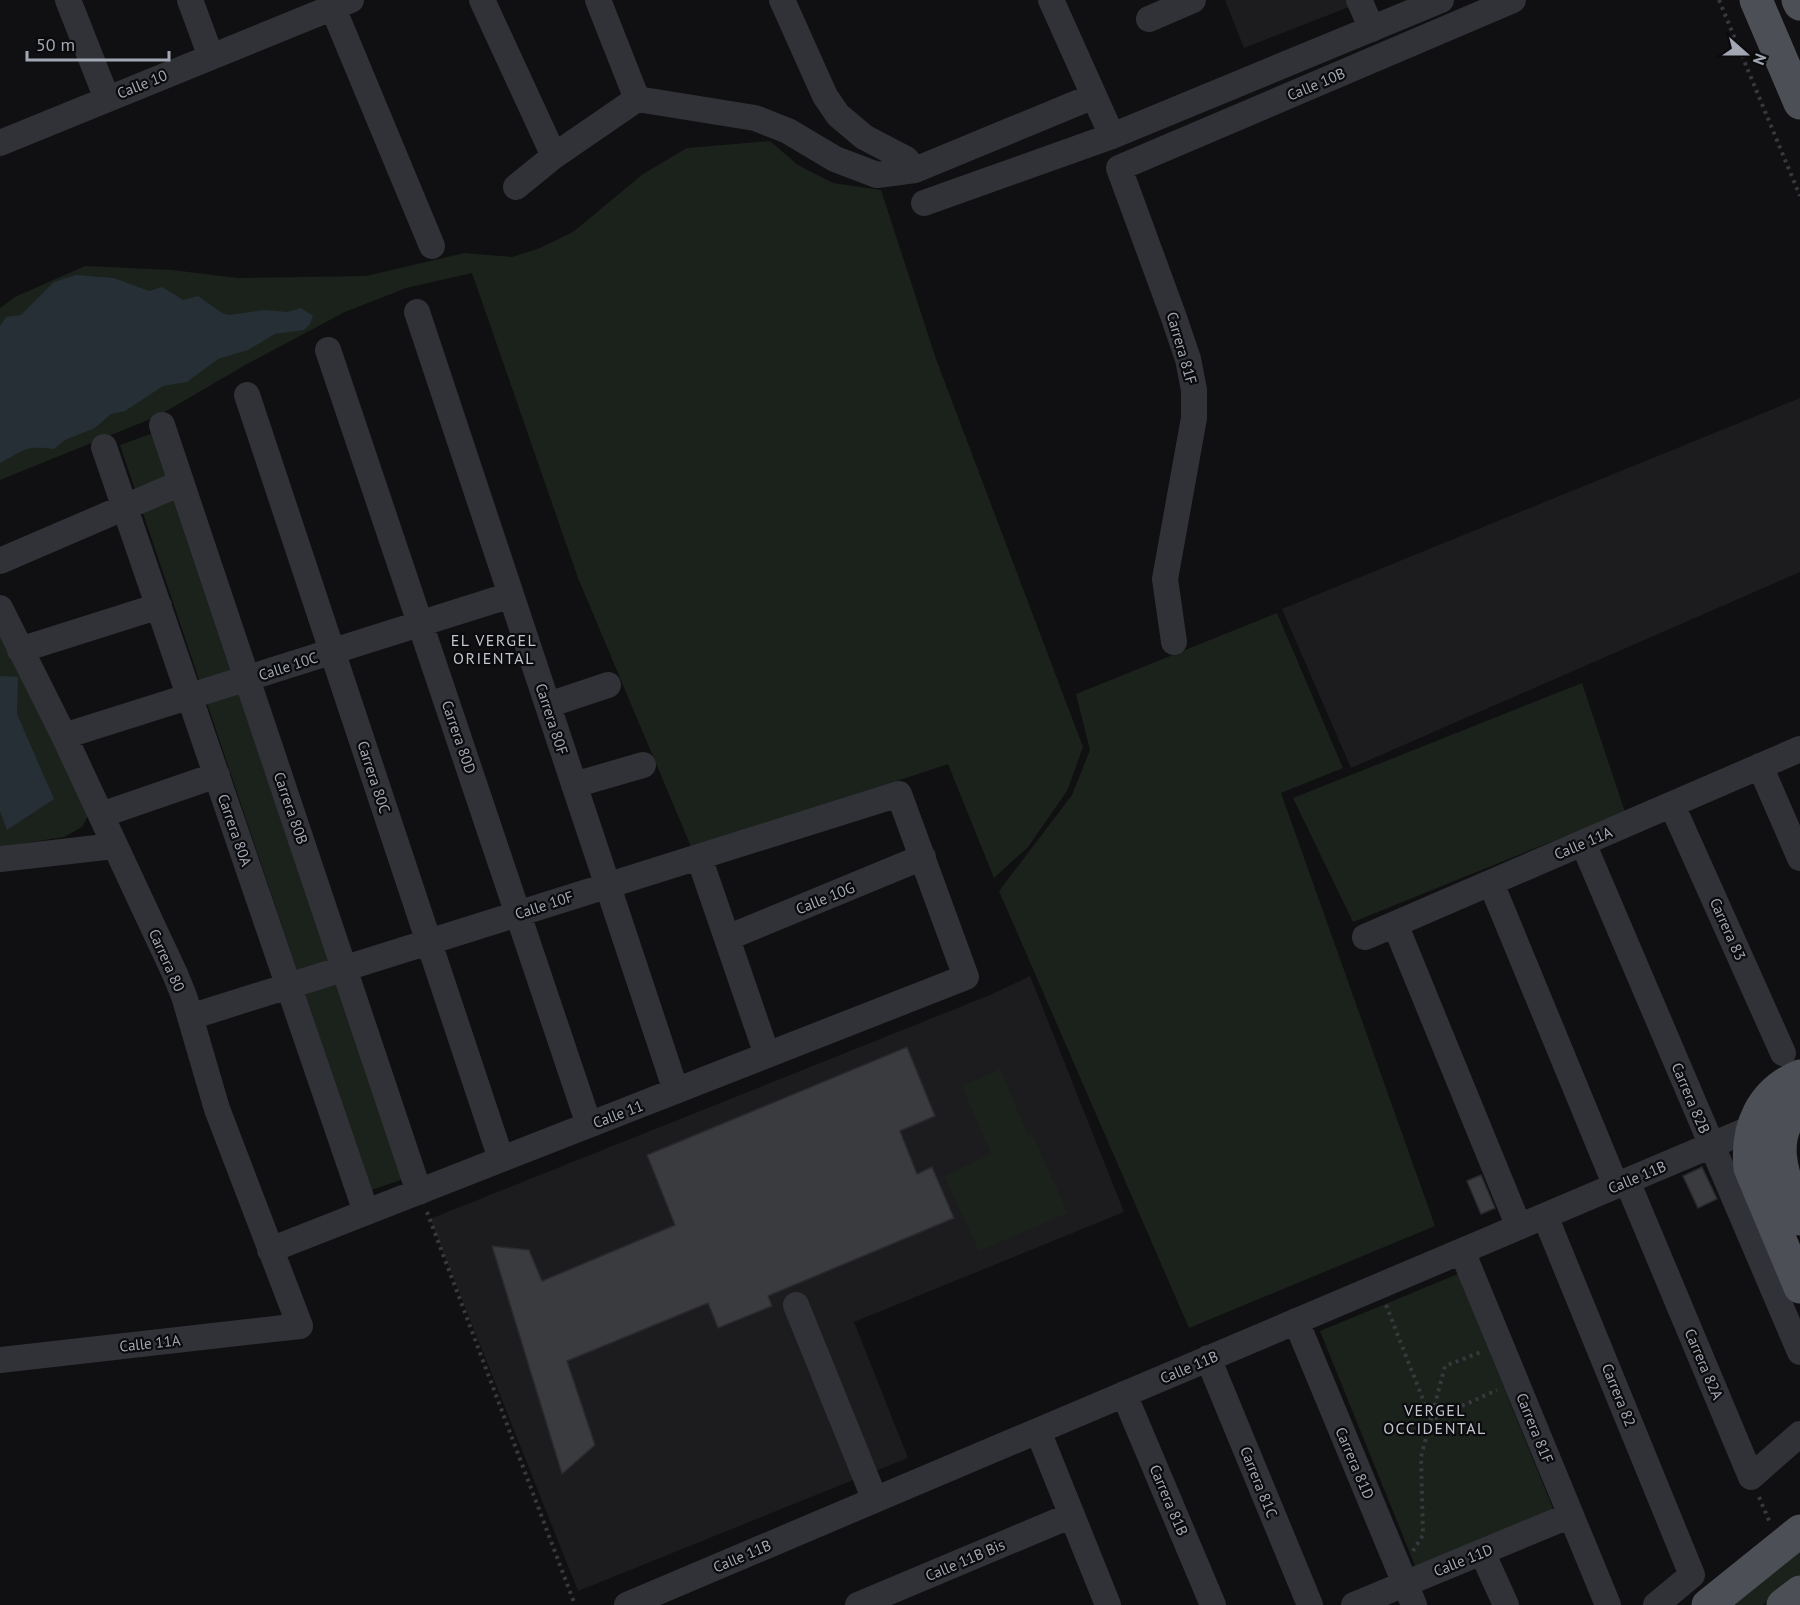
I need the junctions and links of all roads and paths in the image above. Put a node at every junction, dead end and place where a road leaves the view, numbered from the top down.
1 (68, 0) edge
2 (190, 0) edge
3 (482, 0) edge
4 (598, 0) edge
5 (782, 0) edge
6 (1051, 0) edge
7 (1193, 0) edge
8 (1359, 0) edge
9 (1441, 0) edge
10 (1513, 0) edge
11 (1719, 0) edge
12 (1756, 0) edge
13 (325, 6) edge
14 (1149, 19) dead end
15 (1371, 29) junction
16 (211, 57) junction
17 (1094, 96) junction
18 (106, 99) junction
19 (637, 99) junction
20 (1800, 103) edge
21 (1112, 136) junction
22 (0, 143) edge
23 (554, 156) junction
24 (1119, 168) joint
25 (915, 170) junction
26 (516, 187) dead end
27 (1800, 196) edge
28 (924, 203) dead end
29 (432, 246) dead end
30 (417, 312) dead end
31 (328, 350) dead end
32 (247, 395) dead end
33 (162, 425) dead end
34 (104, 447) dead end
35 (181, 483) junction
36 (125, 508) junction
37 (0, 561) edge
38 (511, 596) junction
39 (159, 606) junction
40 (0, 608) edge
41 (421, 624) junction
42 (1174, 642) dead end
43 (20, 650) junction
44 (332, 652) junction
45 (247, 679) junction
46 (608, 686) dead end
47 (190, 697) junction
48 (548, 705) junction
49 (64, 736) junction
50 (1800, 749) edge
51 (643, 765) dead end
52 (1760, 766) junction
53 (216, 775) junction
54 (574, 784) junction
55 (1672, 805) junction
56 (101, 815) junction
57 (1583, 843) junction
58 (114, 846) junction
59 (699, 857) junction
60 (922, 857) junction
61 (1800, 858) edge
62 (0, 859) edge
63 (1491, 883) junction
64 (608, 885) junction
65 (518, 914) junction
66 (1395, 924) junction
67 (1365, 937) dead end
68 (727, 938) junction
69 (429, 942) junction
70 (344, 968) junction
71 (289, 986) junction
72 (190, 1017) junction
73 (768, 1055) junction
74 (1792, 1065) edge
75 (676, 1091) junction
76 (1800, 1105) edge
77 (589, 1125) junction
78 (1752, 1128) junction
79 (1711, 1145) junction
80 (501, 1160) junction
81 (1621, 1183) junction
82 (419, 1192) junction
83 (366, 1212) junction
84 (1545, 1216) junction
85 (1800, 1219) edge
86 (1519, 1227) junction
87 (270, 1250) junction
88 (1462, 1251) junction
89 (1800, 1287) edge
90 (1383, 1299) dead end
91 (796, 1305) dead end
92 (1296, 1321) junction
93 (300, 1326) joint
94 (1483, 1351) dead end
95 (1800, 1352) edge
96 (1208, 1358) junction
97 (0, 1360) edge
98 (1498, 1390) dead end
99 (1124, 1394) junction
100 (1431, 1420) junction
101 (1038, 1431) junction
102 (1800, 1434) edge
103 (1751, 1477) junction
104 (875, 1500) junction
105 (1072, 1515) junction
106 (1571, 1515) junction
107 (1790, 1539) edge
108 (1482, 1552) junction
109 (1406, 1558) dead end
110 (1800, 1592) edge
111 (1410, 1594) edge
112 (575, 1605) edge
113 (627, 1605) edge
114 (858, 1605) edge
115 (1108, 1605) edge
116 (1214, 1605) edge
117 (1310, 1605) edge
118 (1354, 1605) edge
119 (1506, 1605) edge
120 (1608, 1605) edge
121 (1656, 1605) edge
122 (1708, 1605) edge
123 (1784, 1605) edge

1 - 18 street
2 - 16 street
3 - 23 street
4 - 19 street
5 - 25 street
6 - 17 street
7 - 14 street
8 - 15 street
9 - 15 street, Calle 10B
10 - 24 street, Calle 10B
11 - 27 path
12 - 20 main road
13 - 16 street, Calle 10
13 - 29 street
15 - 21 street, Calle 10B
16 - 18 street, Calle 10
17 - 21 street
17 - 25 street
18 - 22 street, Calle 10
19 - 23 street
19 - 25 street
21 - 28 street, Calle 10B
23 - 26 street
24 - 42 street, Carrera 81F
30 - 38 street, Carrera 80F
31 - 41 street, Carrera 80D
32 - 44 street, Carrera 80C
33 - 35 street, Carrera 80B
34 - 36 street, Carrera 80A
35 - 36 street
35 - 45 street, Carrera 80B
36 - 37 street
36 - 39 street, Carrera 80A
38 - 41 street, Calle 10C
38 - 48 street, Carrera 80F
39 - 43 street
39 - 47 street, Carrera 80A
40 - 43 street, Carrera 80
41 - 44 street, Calle 10C
41 - 65 street, Carrera 80D
43 - 49 street, Carrera 80
44 - 45 street, Calle 10C
44 - 69 street, Carrera 80C
45 - 47 street, Calle 10C
45 - 70 street, Carrera 80B
46 - 48 street
47 - 49 street, Calle 10C
47 - 53 street, Carrera 80A
48 - 54 street, Carrera 80F
49 - 56 street, Carrera 80
50 - 52 street, Calle 11A
51 - 54 street
52 - 55 street, Calle 11A
52 - 61 street
53 - 56 street
53 - 71 street, Carrera 80A
54 - 64 street, Carrera 80F
55 - 57 street, Calle 11A
55 - 74 street, Carrera 83
56 - 58 street, Carrera 80
57 - 63 street, Calle 11A
57 - 79 street, Carrera 82B
58 - 62 street
58 - 72 street, Carrera 80
59 - 60 street, Calle 10F
59 - 64 street, Calle 10F
59 - 68 street
60 - 68 street, Calle 10G
60 - 73 street, Calle 11
63 - 66 street, Calle 11A
63 - 81 street, Carrera 82A
64 - 65 street, Calle 10F
64 - 75 street, Carrera 80F
65 - 69 street, Calle 10F
65 - 77 street, Carrera 80D
66 - 67 street, Calle 11A
66 - 86 street
68 - 73 street
69 - 70 street, Calle 10F
69 - 80 street, Carrera 80C
70 - 71 street, Calle 10F
70 - 82 street, Carrera 80B
71 - 72 street, Calle 10F
71 - 83 street, Carrera 80A
72 - 87 street, Carrera 80
73 - 75 street, Calle 11
74 - 78 main road
75 - 77 street, Calle 11
76 - 85 main road
77 - 80 street, Calle 11
78 - 79 street, Calle 11B
78 - 89 main road
79 - 81 street, Calle 11B
79 - 95 street, Carrera 82B
80 - 82 street, Calle 11
81 - 84 street, Calle 11B
81 - 103 street, Carrera 82A
82 - 83 street, Calle 11
82 - 112 path
83 - 87 street, Calle 11
84 - 86 street, Calle 11B
84 - 121 street, Carrera 82
86 - 88 street, Calle 11B
87 - 93 street, Carrera 80
88 - 92 street, Calle 11B
88 - 106 street, Carrera 81F
90 - 100 path
91 - 104 street
92 - 96 street, Calle 11B
92 - 111 street, Carrera 81D
93 - 97 street, Calle 11A
94 - 100 path
96 - 99 street, Calle 11B
96 - 117 street, Carrera 81C
98 - 100 path
99 - 101 street, Calle 11B
99 - 116 street, Carrera 81B
100 - 109 path
101 - 104 street, Calle 11B
101 - 105 street
102 - 103 street
103 - 107 path
104 - 113 street, Calle 11B
105 - 114 street, Calle 11B Bis
105 - 115 street
106 - 108 street, Calle 11D
106 - 120 street, Carrera 81F
107 - 122 main road
108 - 111 street, Calle 11D
108 - 119 street
110 - 123 main road
111 - 118 street, Calle 11D

